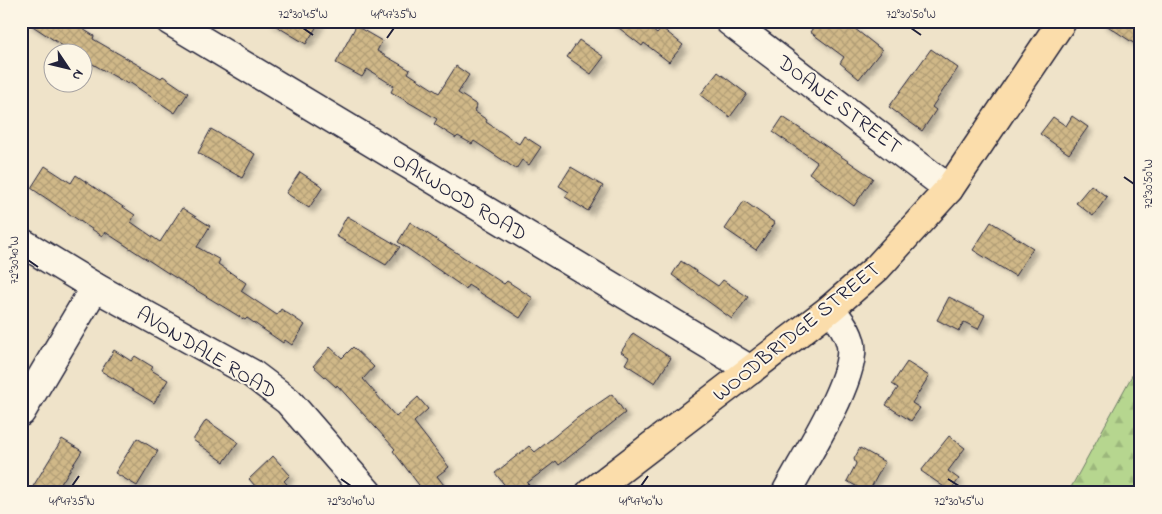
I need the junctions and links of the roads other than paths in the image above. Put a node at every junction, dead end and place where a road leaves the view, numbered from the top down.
1 (170, 21) edge
2 (729, 21) edge
3 (1062, 21) edge
4 (949, 188) junction
5 (21, 242) edge
6 (95, 287) junction
7 (830, 309) junction
8 (751, 370) junction
9 (21, 412) edge
10 (368, 493) edge
11 (590, 493) edge
12 (786, 493) edge

1 - 8 street, OAKWOOD ROAD
2 - 4 street, DOANE STREET
3 - 4 main road, WOODBRIDGE STREET
4 - 7 main road, WOODBRIDGE STREET
5 - 6 street, AVONDALE ROAD
6 - 9 street
6 - 10 street, AVONDALE ROAD
7 - 8 main road, WOODBRIDGE STREET
7 - 12 street
8 - 11 main road, WOODBRIDGE STREET

